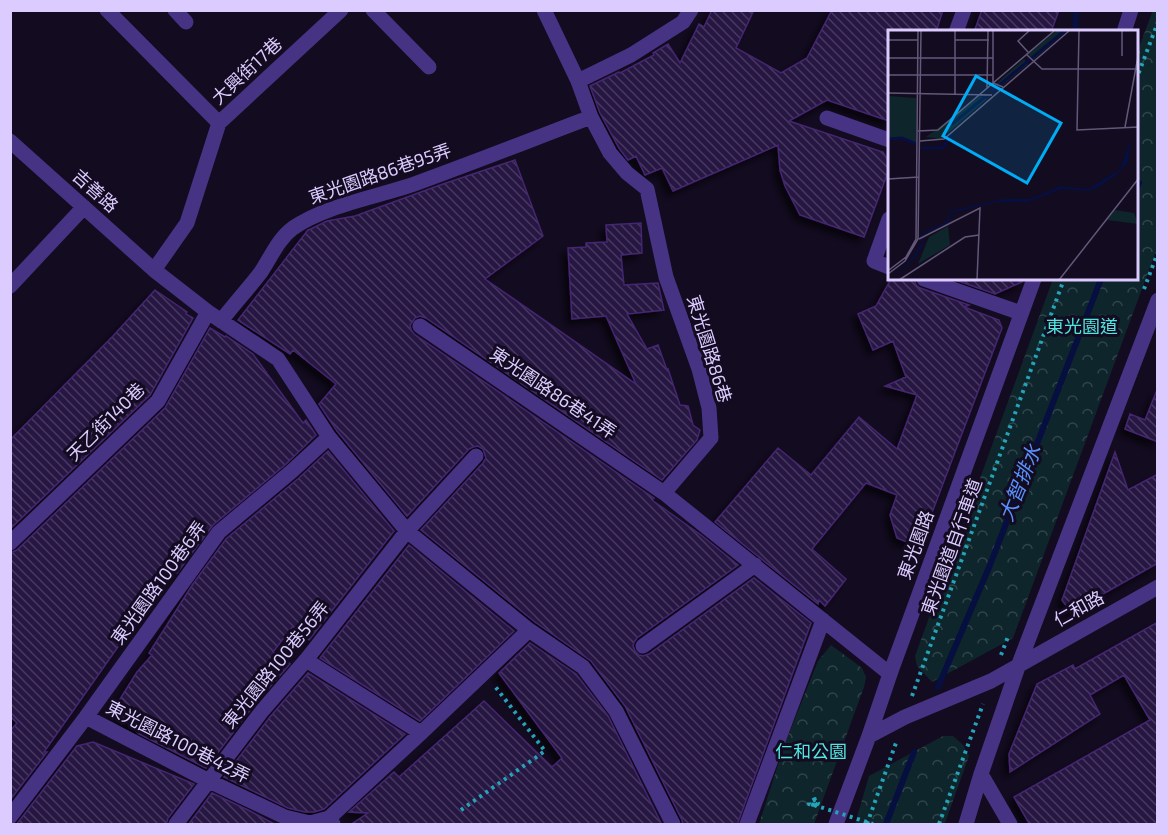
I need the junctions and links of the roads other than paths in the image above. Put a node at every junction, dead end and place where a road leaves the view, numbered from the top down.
1 (107, 10) edge
2 (341, 10) edge
3 (373, 10) edge
4 (544, 10) edge
5 (691, 10) edge
6 (964, 10) edge
7 (1131, 10) edge
8 (957, 30) edge
9 (1125, 30) edge
10 (429, 67) dead end
11 (578, 81) junction
12 (591, 117) junction
13 (827, 118) dead end
14 (219, 123) junction
15 (888, 140) edge
16 (10, 141) edge
17 (84, 207) junction
18 (888, 222) edge
19 (888, 267) edge
20 (154, 270) junction
21 (927, 280) edge
22 (1034, 280) edge
23 (10, 286) edge
24 (1158, 300) edge
25 (1022, 313) junction
26 (214, 317) junction
27 (420, 326) dead end
28 (329, 437) junction
29 (476, 456) dead end
30 (664, 492) junction
31 (407, 531) junction
32 (10, 543) edge
33 (755, 565) junction
34 (1158, 587) edge
35 (823, 620) junction
36 (529, 630) junction
37 (643, 646) dead end
38 (306, 660) junction
39 (1019, 664) junction
40 (890, 674) junction
41 (86, 717) junction
42 (421, 733) junction
43 (869, 736) junction
44 (981, 774) junction
45 (209, 781) junction
46 (10, 817) edge
47 (331, 821) edge
48 (176, 825) edge
49 (673, 825) edge
50 (747, 825) edge
51 (836, 825) edge
52 (966, 825) edge
53 (1010, 825) edge

1 - 14 street
2 - 14 street, 大興街17巷
3 - 10 street
4 - 11 street, 東光園路86巷
5 - 11 street
6 - 8 street
7 - 9 street
11 - 12 street, 東光園路86巷
12 - 26 street, 東光園路86巷95弄
12 - 30 street, 東光園路86巷
13 - 15 street
14 - 20 street, 大興街17巷
16 - 17 street, 吉善路
17 - 20 street, 吉善路
17 - 23 street
18 - 19 street
20 - 26 street
21 - 25 street
22 - 25 street, 東光園路
24 - 39 street
25 - 40 street, 東光園路
26 - 28 street
26 - 32 street, 天乙街140巷
27 - 30 street, 東光園路86巷41弄
28 - 31 street
28 - 41 street, 東光園路100巷6弄
29 - 31 street, 東光園路100巷56弄
30 - 33 street
31 - 36 street
31 - 38 street, 東光園路100巷56弄
33 - 35 street
33 - 37 street
34 - 39 street, 仁和路
35 - 40 street
35 - 50 street
36 - 42 street
36 - 49 street
38 - 42 street
38 - 45 street, 東光園路100巷56弄
39 - 43 street, 仁和路
39 - 44 street
40 - 43 street, 東光園路
41 - 45 street, 東光園路100巷42弄
41 - 46 street, 東光園路100巷42弄
42 - 47 street
43 - 51 street, 東光園路
44 - 52 street
44 - 53 street
45 - 47 street, 東光園路100巷42弄
45 - 48 street, 東光園路100巷56弄

